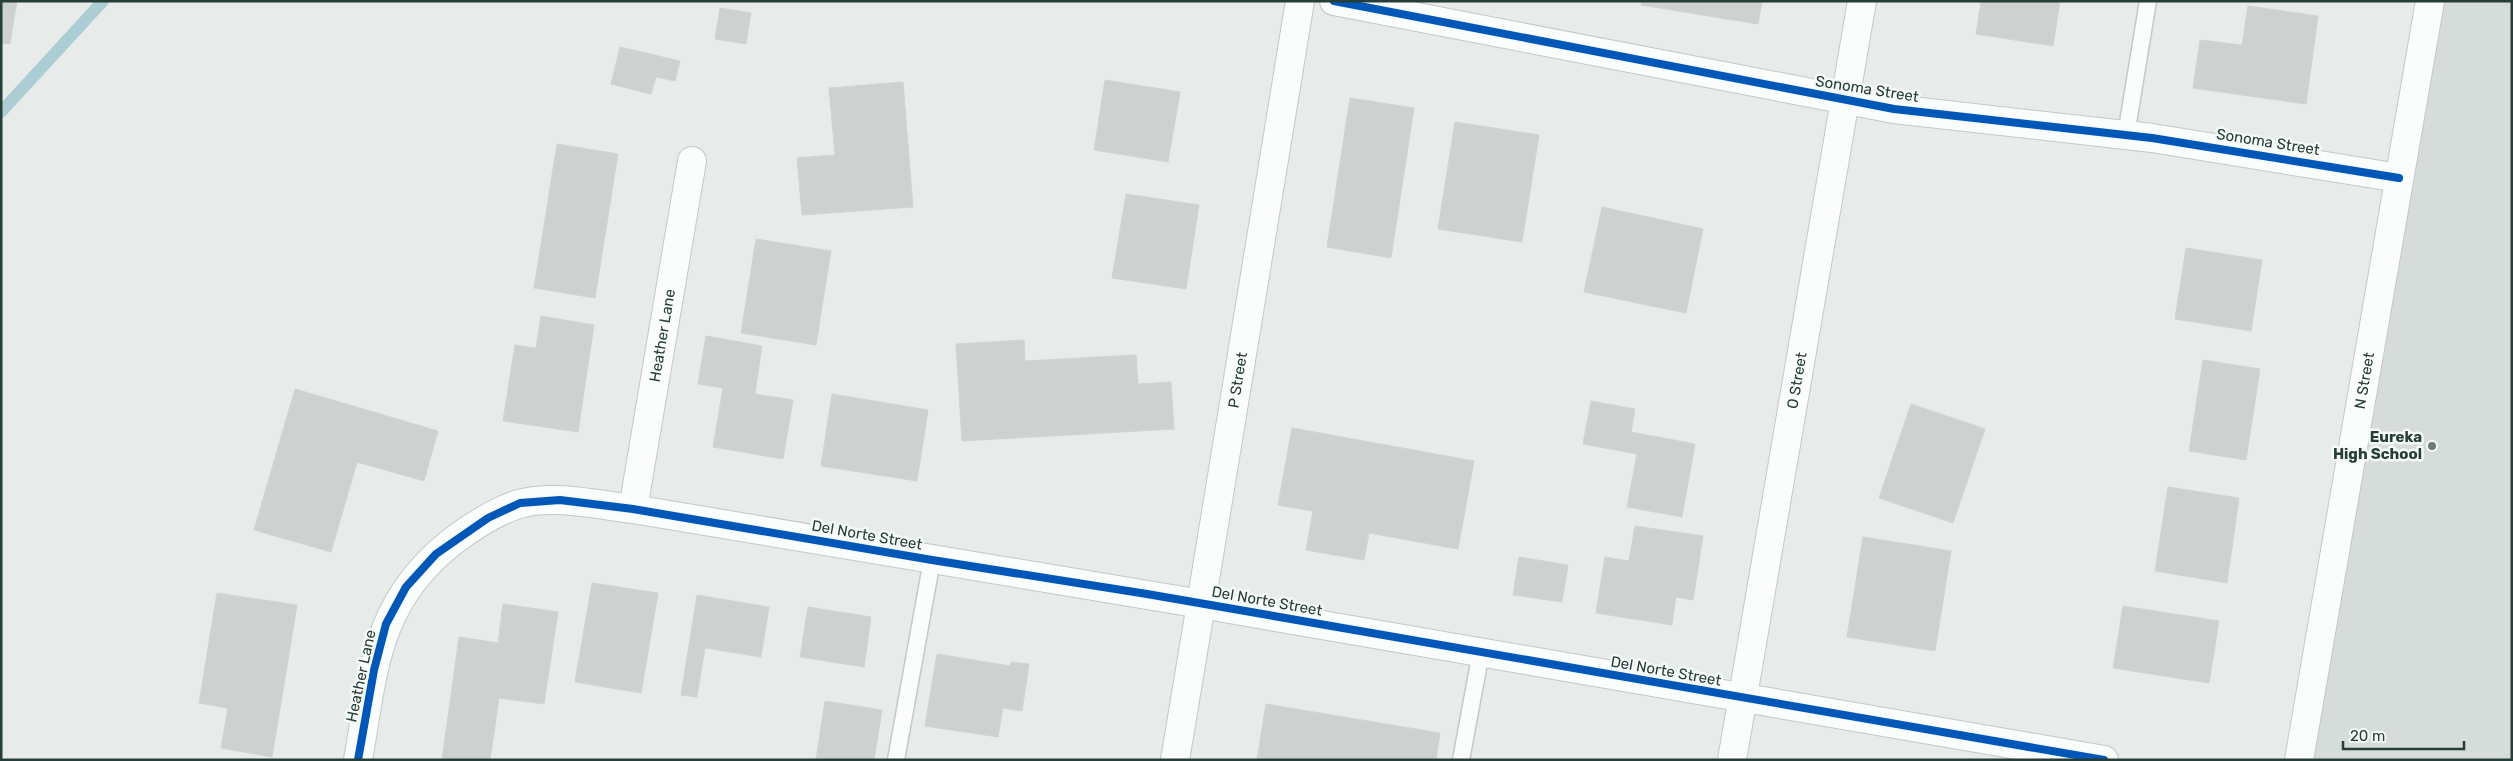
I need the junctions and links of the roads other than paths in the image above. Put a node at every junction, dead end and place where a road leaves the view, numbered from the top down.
1 (1300, 1) edge
2 (1334, 1) edge
3 (1862, 1) edge
4 (2148, 1) edge
5 (2430, 1) edge
6 (1846, 100) junction
7 (2126, 135) junction
8 (692, 161) dead end
9 (2399, 178) junction
10 (633, 509) junction
11 (436, 554) joint
12 (932, 560) junction
13 (1201, 604) junction
14 (1481, 652) junction
15 (1742, 698) junction
16 (2027, 753) edge
17 (358, 760) edge
18 (896, 760) edge
19 (1175, 760) edge
20 (1461, 760) edge
21 (1732, 760) edge
22 (2104, 760) edge
23 (2299, 760) edge

1 - 13 street, P Street
2 - 6 street, Sonoma Street
3 - 6 street, O Street
4 - 7 lane
5 - 9 street, N Street
6 - 7 street, Sonoma Street
6 - 15 street, O Street
7 - 9 street, Sonoma Street
8 - 10 street, Heather Lane
9 - 23 street, N Street
10 - 11 street, Del Norte Street
10 - 12 street, Del Norte Street
11 - 17 street, Heather Lane
12 - 13 street, Del Norte Street
12 - 18 lane
13 - 14 street, Del Norte Street
13 - 19 street, P Street
14 - 15 street, Del Norte Street
14 - 20 lane
15 - 16 street, Del Norte Street
15 - 21 street, O Street
16 - 22 street, Del Norte Street

